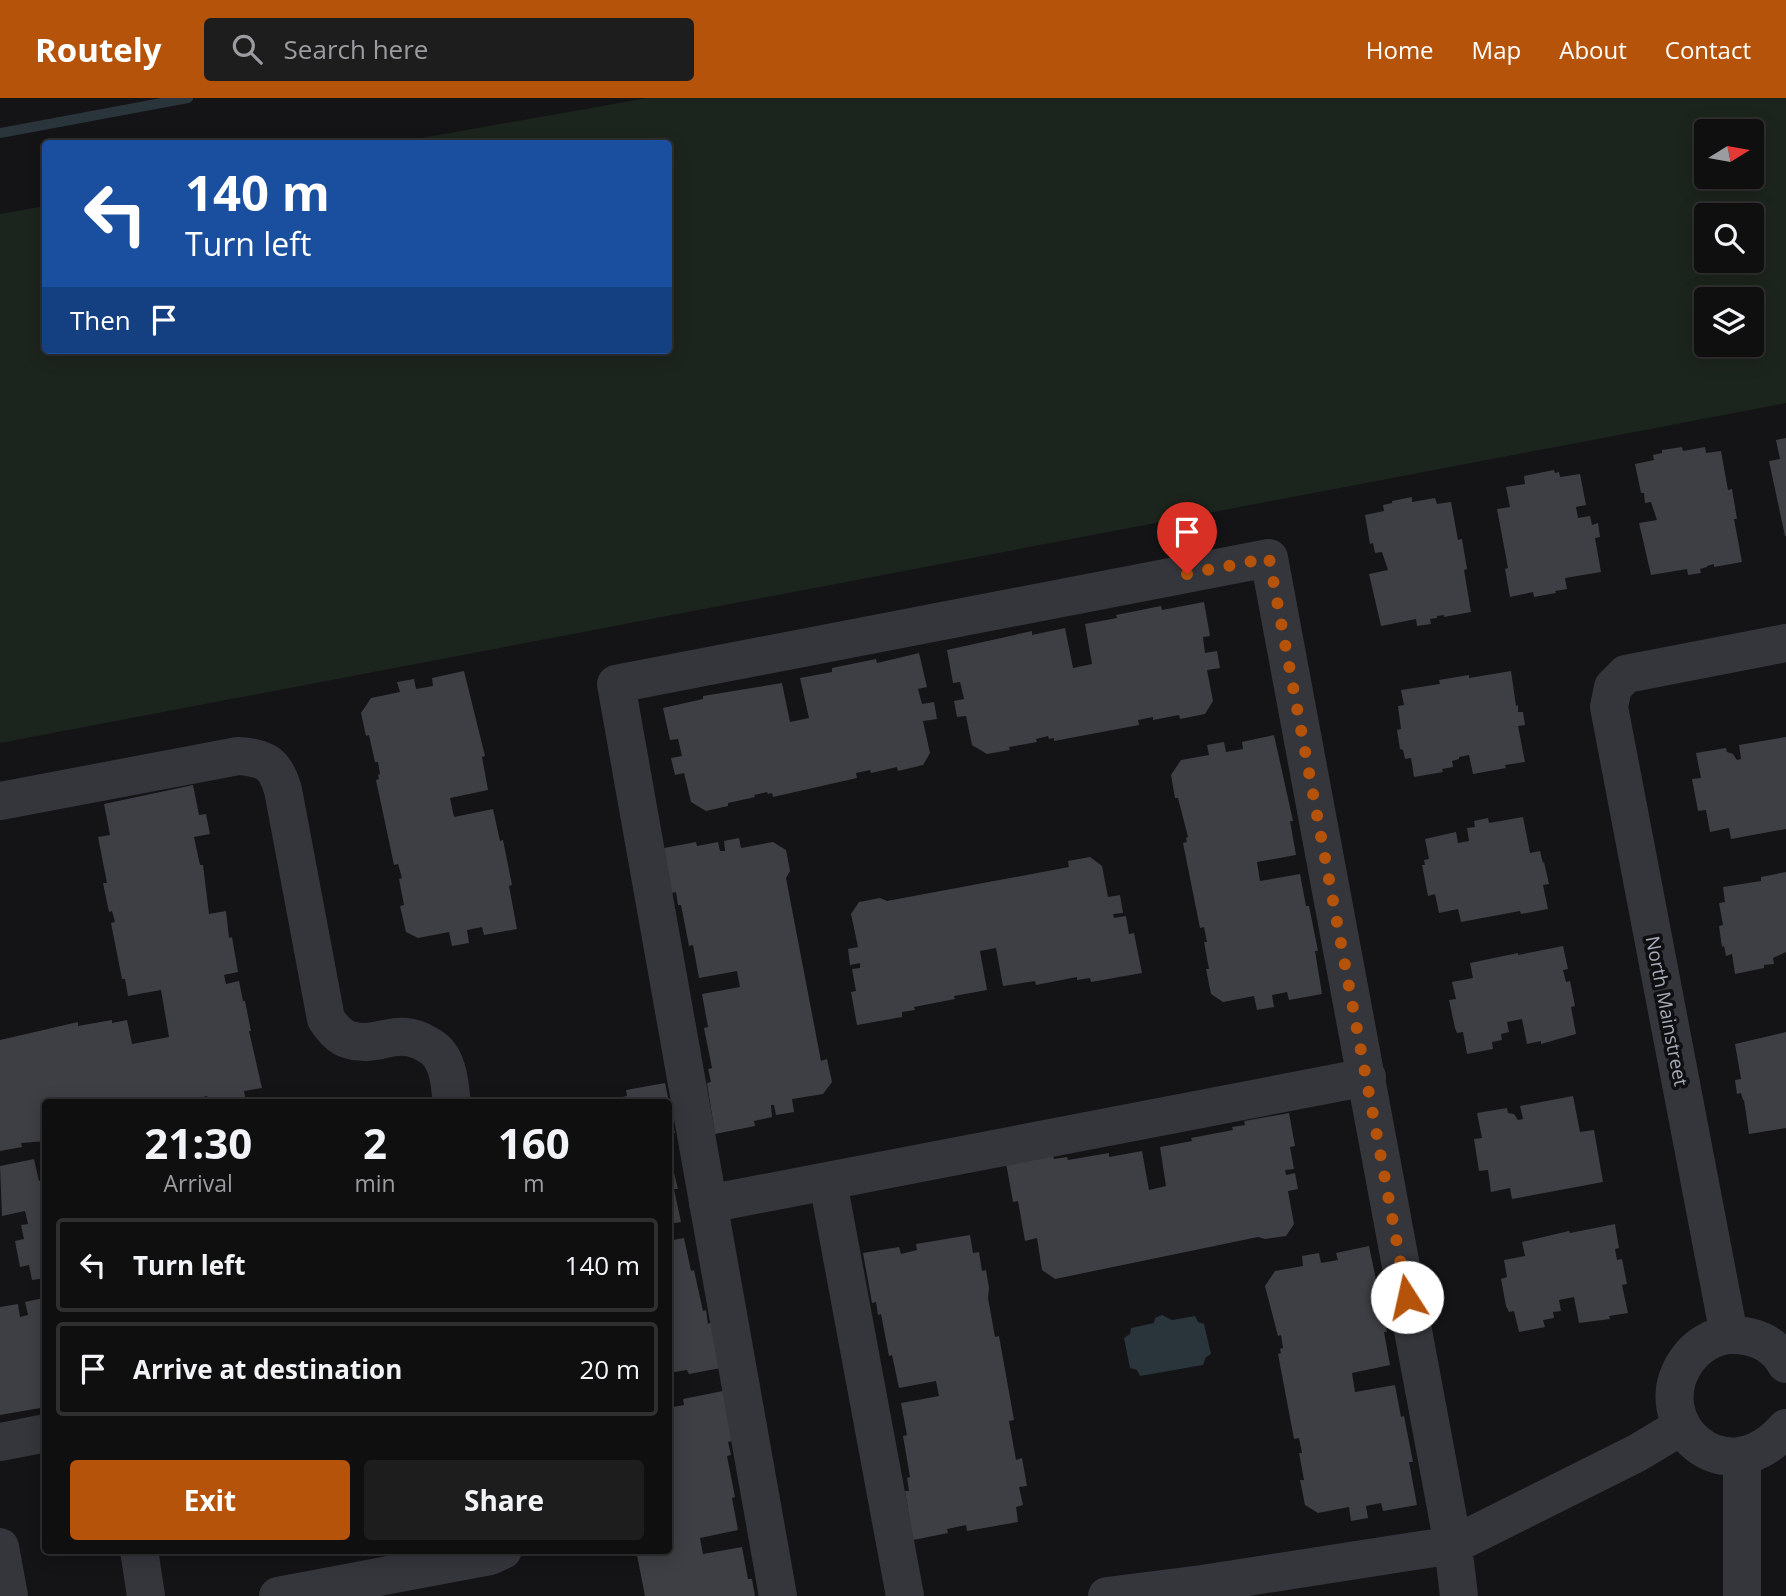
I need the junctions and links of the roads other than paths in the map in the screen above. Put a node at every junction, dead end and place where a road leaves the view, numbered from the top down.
1 (1786, 643) edge
2 (0, 801) edge
3 (1367, 1077) junction
4 (451, 1099) edge
5 (828, 1182) junction
6 (708, 1204) junction
7 (1729, 1335) junction
8 (1786, 1364) edge
9 (1682, 1426) junction
10 (1786, 1428) edge
11 (42, 1434) edge
12 (0, 1441) edge
13 (1742, 1457) junction
14 (1453, 1545) junction
15 (0, 1547) edge
16 (140, 1554) edge
17 (494, 1554) edge
18 (1202, 1592) edge
19 (9, 1596) edge
20 (146, 1596) edge
21 (278, 1596) edge
22 (778, 1596) edge
23 (905, 1596) edge
24 (1107, 1596) edge
25 (1459, 1596) edge
26 (1742, 1596) edge

1 - 7 street, North Mainstreet
2 - 4 street
3 - 5 street
3 - 6 street
3 - 14 street
5 - 6 street
5 - 23 street
6 - 22 street
7 - 8 street
7 - 9 street
9 - 13 street
9 - 14 street
10 - 13 street
11 - 12 street
13 - 26 street
14 - 18 street
14 - 25 street
15 - 19 street
16 - 20 street
17 - 21 street
18 - 24 street

